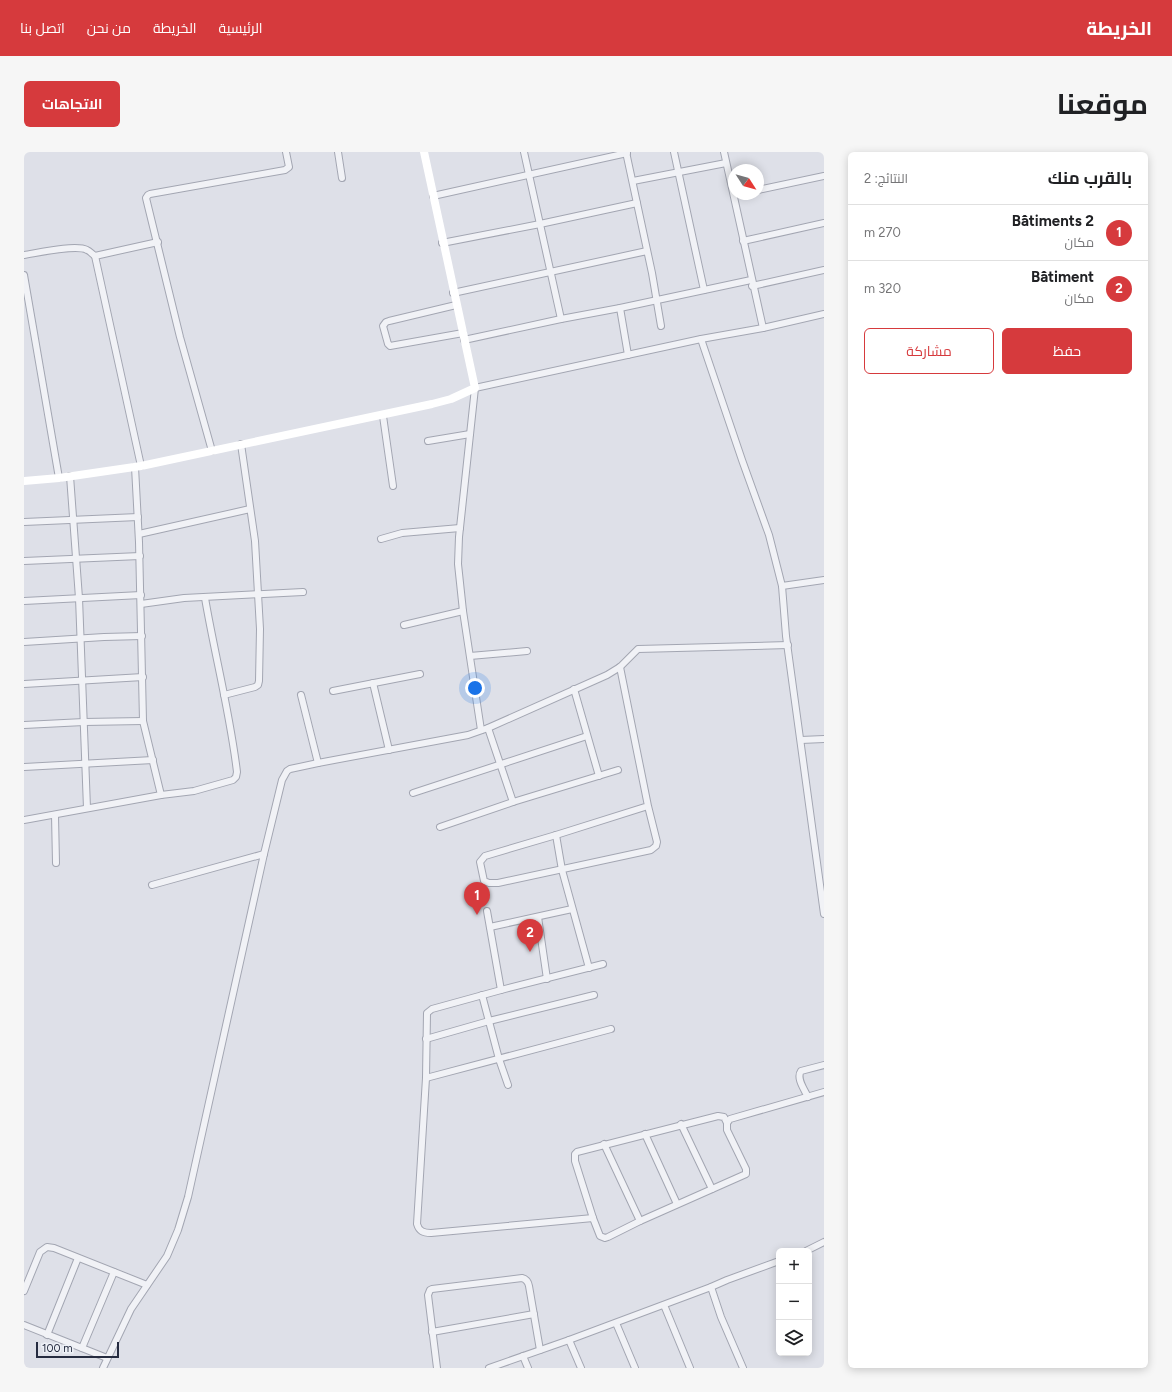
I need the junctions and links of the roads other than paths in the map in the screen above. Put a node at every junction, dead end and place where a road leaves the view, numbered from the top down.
1 (286, 152) edge
2 (338, 152) edge
3 (424, 152) edge
4 (524, 152) edge
5 (627, 152) edge
6 (674, 152) edge
7 (724, 152) edge
8 (726, 163) junction
9 (728, 169) edge
10 (679, 172) junction
11 (528, 175) junction
12 (824, 176) edge
13 (342, 178) dead end
14 (633, 182) junction
15 (764, 189) edge
16 (432, 196) junction
17 (737, 200) edge
18 (637, 203) junction
19 (824, 223) edge
20 (540, 224) junction
21 (743, 241) junction
22 (158, 242) junction
23 (442, 243) junction
24 (647, 251) junction
25 (24, 255) edge
26 (95, 256) junction
27 (551, 270) junction
28 (824, 270) edge
29 (24, 275) edge
30 (752, 283) junction
31 (704, 290) junction
32 (453, 292) junction
33 (657, 301) junction
34 (456, 304) junction
35 (620, 308) junction
36 (824, 314) edge
37 (561, 319) junction
38 (661, 326) dead end
39 (763, 328) junction
40 (464, 337) junction
41 (702, 339) junction
42 (628, 355) junction
43 (475, 388) junction
44 (383, 416) junction
45 (470, 434) junction
46 (428, 441) dead end
47 (241, 444) junction
48 (212, 451) junction
49 (138, 466) junction
50 (70, 476) junction
51 (59, 478) junction
52 (24, 481) edge
53 (393, 486) dead end
54 (250, 509) junction
55 (138, 516) junction
56 (73, 519) junction
57 (24, 522) edge
58 (460, 528) junction
59 (139, 534) junction
60 (381, 539) dead end
61 (140, 556) junction
62 (76, 558) junction
63 (24, 561) edge
64 (824, 580) edge
65 (782, 586) junction
66 (303, 592) dead end
67 (257, 595) junction
68 (141, 596) junction
69 (79, 598) junction
70 (205, 598) junction
71 (24, 601) edge
72 (141, 604) junction
73 (463, 612) junction
74 (404, 626) dead end
75 (142, 636) junction
76 (81, 639) junction
77 (24, 642) edge
78 (788, 646) junction
79 (527, 651) dead end
80 (470, 656) junction
81 (620, 666) junction
82 (420, 674) dead end
83 (143, 678) junction
84 (83, 681) junction
85 (373, 683) junction
86 (24, 684) edge
87 (574, 690) junction
88 (333, 691) dead end
89 (224, 695) junction
90 (301, 695) dead end
91 (143, 721) junction
92 (84, 722) junction
93 (24, 725) edge
94 (488, 728) junction
95 (481, 730) junction
96 (587, 736) junction
97 (824, 739) edge
98 (801, 740) junction
99 (389, 750) junction
100 (153, 760) junction
101 (318, 763) junction
102 (86, 764) junction
103 (500, 765) junction
104 (24, 767) edge
105 (618, 770) dead end
106 (599, 776) junction
107 (413, 793) dead end
108 (161, 795) junction
109 (513, 802) junction
110 (648, 806) junction
111 (88, 808) junction
112 (55, 815) junction
113 (24, 820) edge
114 (440, 827) dead end
115 (556, 835) junction
116 (264, 854) junction
117 (56, 863) dead end
118 (562, 870) junction
119 (152, 885) dead end
120 (572, 909) junction
121 (487, 911) dead end
122 (824, 914) edge
123 (538, 917) junction
124 (490, 928) junction
125 (604, 964) dead end
126 (589, 968) junction
127 (547, 979) junction
128 (500, 990) junction
129 (594, 994) dead end
130 (482, 995) junction
131 (489, 1021) junction
132 (611, 1029) dead end
133 (426, 1039) junction
134 (499, 1059) junction
135 (824, 1065) edge
136 (426, 1078) junction
137 (508, 1085) dead end
138 (824, 1092) edge
139 (808, 1097) junction
140 (727, 1123) junction
141 (681, 1124) junction
142 (645, 1134) junction
143 (604, 1144) junction
144 (712, 1189) junction
145 (677, 1204) junction
146 (593, 1218) junction
147 (640, 1221) junction
148 (824, 1242) edge
149 (812, 1248) edge
150 (78, 1258) junction
151 (776, 1262) edge
152 (24, 1271) edge
153 (114, 1272) junction
154 (31, 1274) junction
155 (147, 1285) junction
156 (711, 1287) junction
157 (24, 1291) edge
158 (664, 1305) junction
159 (534, 1314) junction
160 (616, 1323) junction
161 (24, 1326) edge
162 (432, 1332) junction
163 (47, 1335) junction
164 (569, 1340) junction
165 (82, 1348) junction
166 (540, 1350) junction
167 (523, 1356) junction
168 (107, 1358) junction
169 (103, 1368) edge
170 (437, 1368) edge
171 (489, 1368) edge
172 (528, 1368) edge
173 (581, 1368) edge
174 (635, 1368) edge
175 (690, 1368) edge
176 (743, 1368) edge

1 - 22 street
2 - 13 street
3 - 16 street
4 - 11 street
5 - 11 street
5 - 14 street
6 - 10 street
7 - 8 street
8 - 9 street
8 - 10 street
10 - 14 street
10 - 31 street
11 - 16 street
11 - 20 street
12 - 15 street
14 - 18 street
16 - 23 street
17 - 21 street
18 - 20 street
18 - 24 street
19 - 21 street
20 - 23 street
20 - 27 street
21 - 30 street
22 - 26 street
22 - 48 street
23 - 32 street
24 - 27 street
24 - 33 street
25 - 26 street
26 - 49 street
27 - 32 street
27 - 37 street
28 - 30 street
29 - 51 street
30 - 31 street
30 - 39 street
31 - 33 street
32 - 34 street
33 - 35 street
33 - 38 street
34 - 40 street
34 - 40 street
35 - 37 street
35 - 42 street
36 - 39 street
37 - 40 street
39 - 41 street
40 - 43 street
41 - 42 street
41 - 65 street
42 - 43 street
43 - 44 street
43 - 45 street
44 - 47 street
44 - 53 street
45 - 46 street
45 - 58 street
47 - 48 street
47 - 54 street
48 - 49 street
49 - 50 street
49 - 55 street
50 - 51 street
50 - 56 street
51 - 52 street
54 - 59 street
54 - 67 street
55 - 56 street
55 - 59 street
56 - 57 street
56 - 62 street
58 - 60 street
58 - 73 street
59 - 61 street
61 - 62 street
61 - 68 street
62 - 63 street
62 - 69 street
64 - 65 street
65 - 78 street
66 - 67 street
67 - 70 street
67 - 89 street
68 - 69 street
68 - 72 street
69 - 71 street
69 - 76 street
70 - 72 street
70 - 89 street
72 - 75 street
73 - 74 street
73 - 80 street
75 - 76 street
75 - 83 street
76 - 77 street
76 - 84 street
78 - 81 street
78 - 98 street
79 - 80 street
80 - 95 street
81 - 87 street
81 - 110 street
82 - 85 street
83 - 84 street
83 - 91 street
84 - 86 street
84 - 92 street
85 - 88 street
85 - 99 street
87 - 94 street
87 - 96 street
89 - 108 street
90 - 101 street
91 - 92 street
91 - 100 street
92 - 93 street
92 - 102 street
94 - 95 street
94 - 103 street
95 - 99 street
96 - 103 street
96 - 106 street
97 - 98 street
98 - 122 street
99 - 101 street
100 - 102 street
100 - 108 street
101 - 116 street
102 - 104 street
102 - 111 street
103 - 107 street
103 - 109 street
105 - 106 street
106 - 109 street
108 - 111 street
109 - 114 street
110 - 115 street
110 - 118 street
111 - 112 street
112 - 113 street
112 - 117 street
115 - 118 street
115 - 118 street
116 - 119 street
116 - 155 street
118 - 120 street
120 - 123 street
120 - 126 street
121 - 124 street
123 - 124 street
123 - 127 street
124 - 128 street
125 - 126 street
126 - 127 street
127 - 128 street
128 - 130 street
129 - 131 street
130 - 131 street
130 - 133 street
131 - 133 street
131 - 134 street
132 - 134 street
133 - 136 street
134 - 136 street
134 - 137 street
135 - 139 street
136 - 146 street
138 - 139 street
139 - 140 street
140 - 141 street
140 - 144 street
141 - 142 street
141 - 144 street
142 - 143 street
142 - 145 street
143 - 146 street
143 - 147 street
144 - 145 street
145 - 147 street
146 - 147 street
148 - 149 street
150 - 153 street
150 - 154 street
150 - 163 street
151 - 156 street
152 - 154 street
153 - 155 street
153 - 165 street
154 - 157 street
155 - 168 street
156 - 158 street
156 - 176 street
158 - 160 street
158 - 175 street
159 - 162 street
159 - 162 street
159 - 166 street
160 - 164 street
160 - 174 street
161 - 163 street
162 - 170 street
163 - 165 street
164 - 166 street
164 - 173 street
165 - 168 street
166 - 167 street
167 - 171 street
167 - 172 street
168 - 169 street

